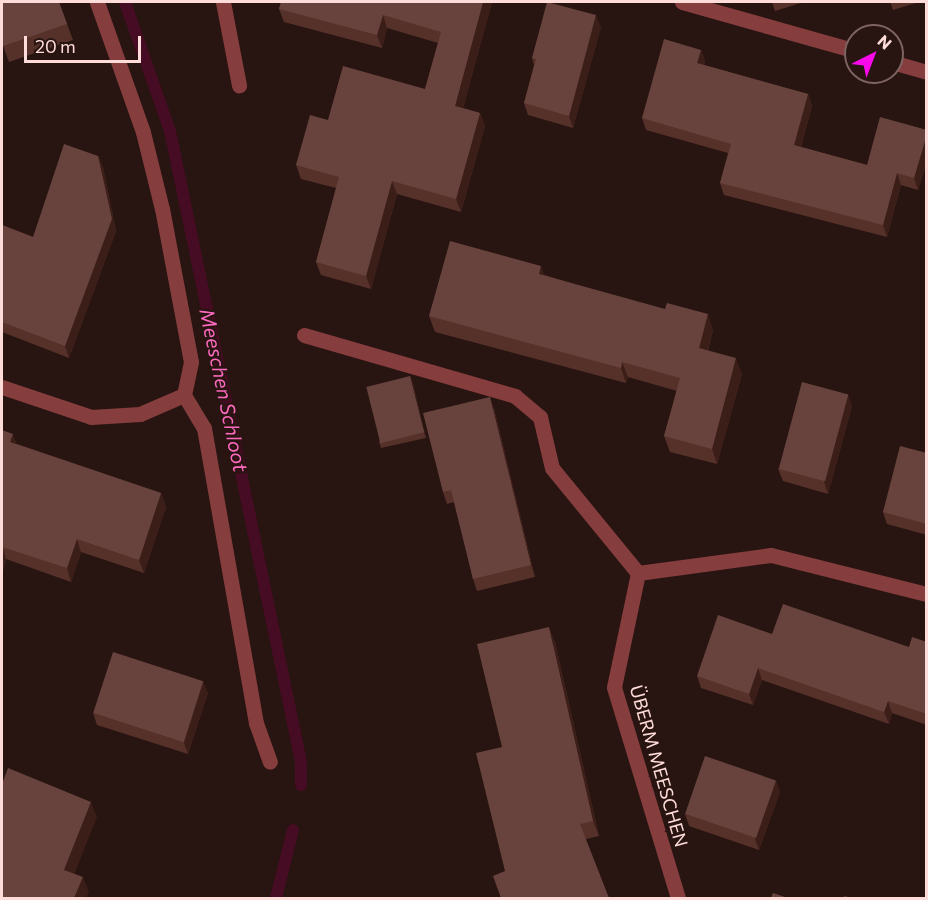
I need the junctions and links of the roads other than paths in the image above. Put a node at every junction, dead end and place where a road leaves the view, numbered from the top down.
1 (97, 2) edge
2 (223, 2) edge
3 (686, 2) edge
4 (844, 48) edge
5 (904, 65) edge
6 (927, 72) edge
7 (239, 85) dead end
8 (304, 335) dead end
9 (2, 387) edge
10 (184, 395) junction
11 (638, 573) junction
12 (927, 594) edge
13 (270, 762) dead end
14 (678, 898) edge

1 - 10 street
2 - 7 street
3 - 4 street
5 - 6 street
8 - 11 street
9 - 10 street
10 - 13 street
11 - 12 street
11 - 14 street, ÜBERM MEESCHEN

